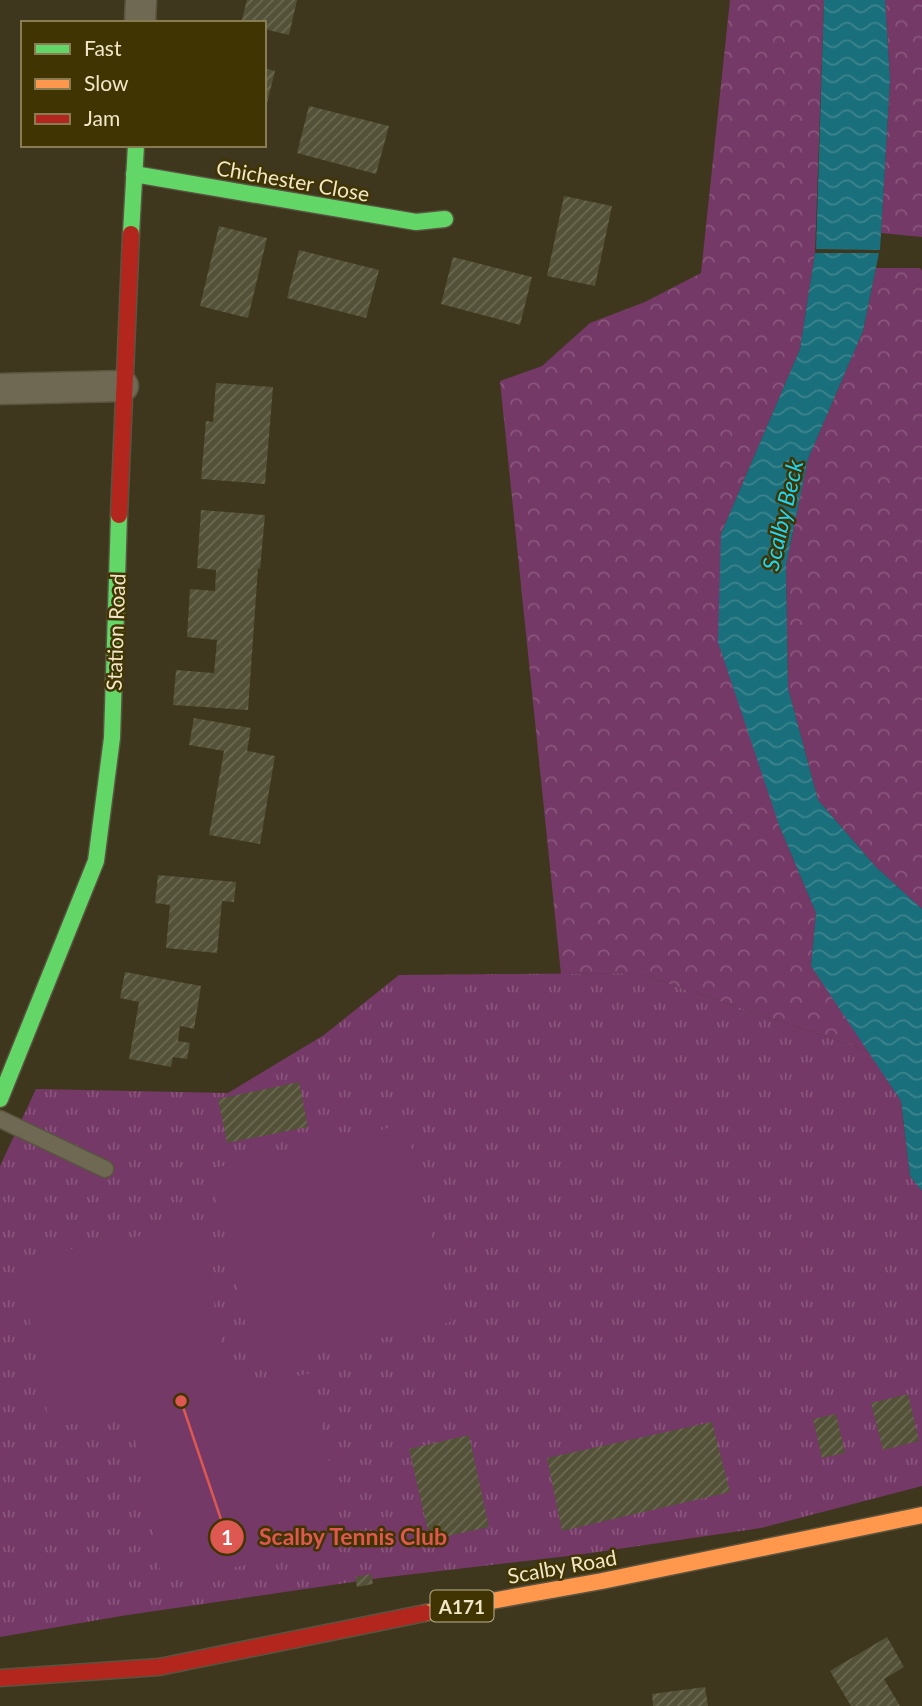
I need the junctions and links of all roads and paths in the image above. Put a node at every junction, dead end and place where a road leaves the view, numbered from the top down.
1 (141, 0) edge
2 (141, 21) edge
3 (135, 147) edge
4 (134, 174) junction
5 (445, 219) dead end
6 (122, 386) junction
7 (0, 389) edge
8 (12, 1042) edge
9 (0, 1099) edge
10 (0, 1119) edge
11 (104, 1169) dead end
12 (922, 1515) edge
13 (0, 1678) edge

1 - 2 street
3 - 4 main road, Station Road
4 - 5 main road, Chichester Close
4 - 6 main road, Station Road
6 - 7 street
6 - 8 main road, Station Road
8 - 9 main road, Station Road
10 - 11 lane
12 - 13 main road, Scalby Road / A171

